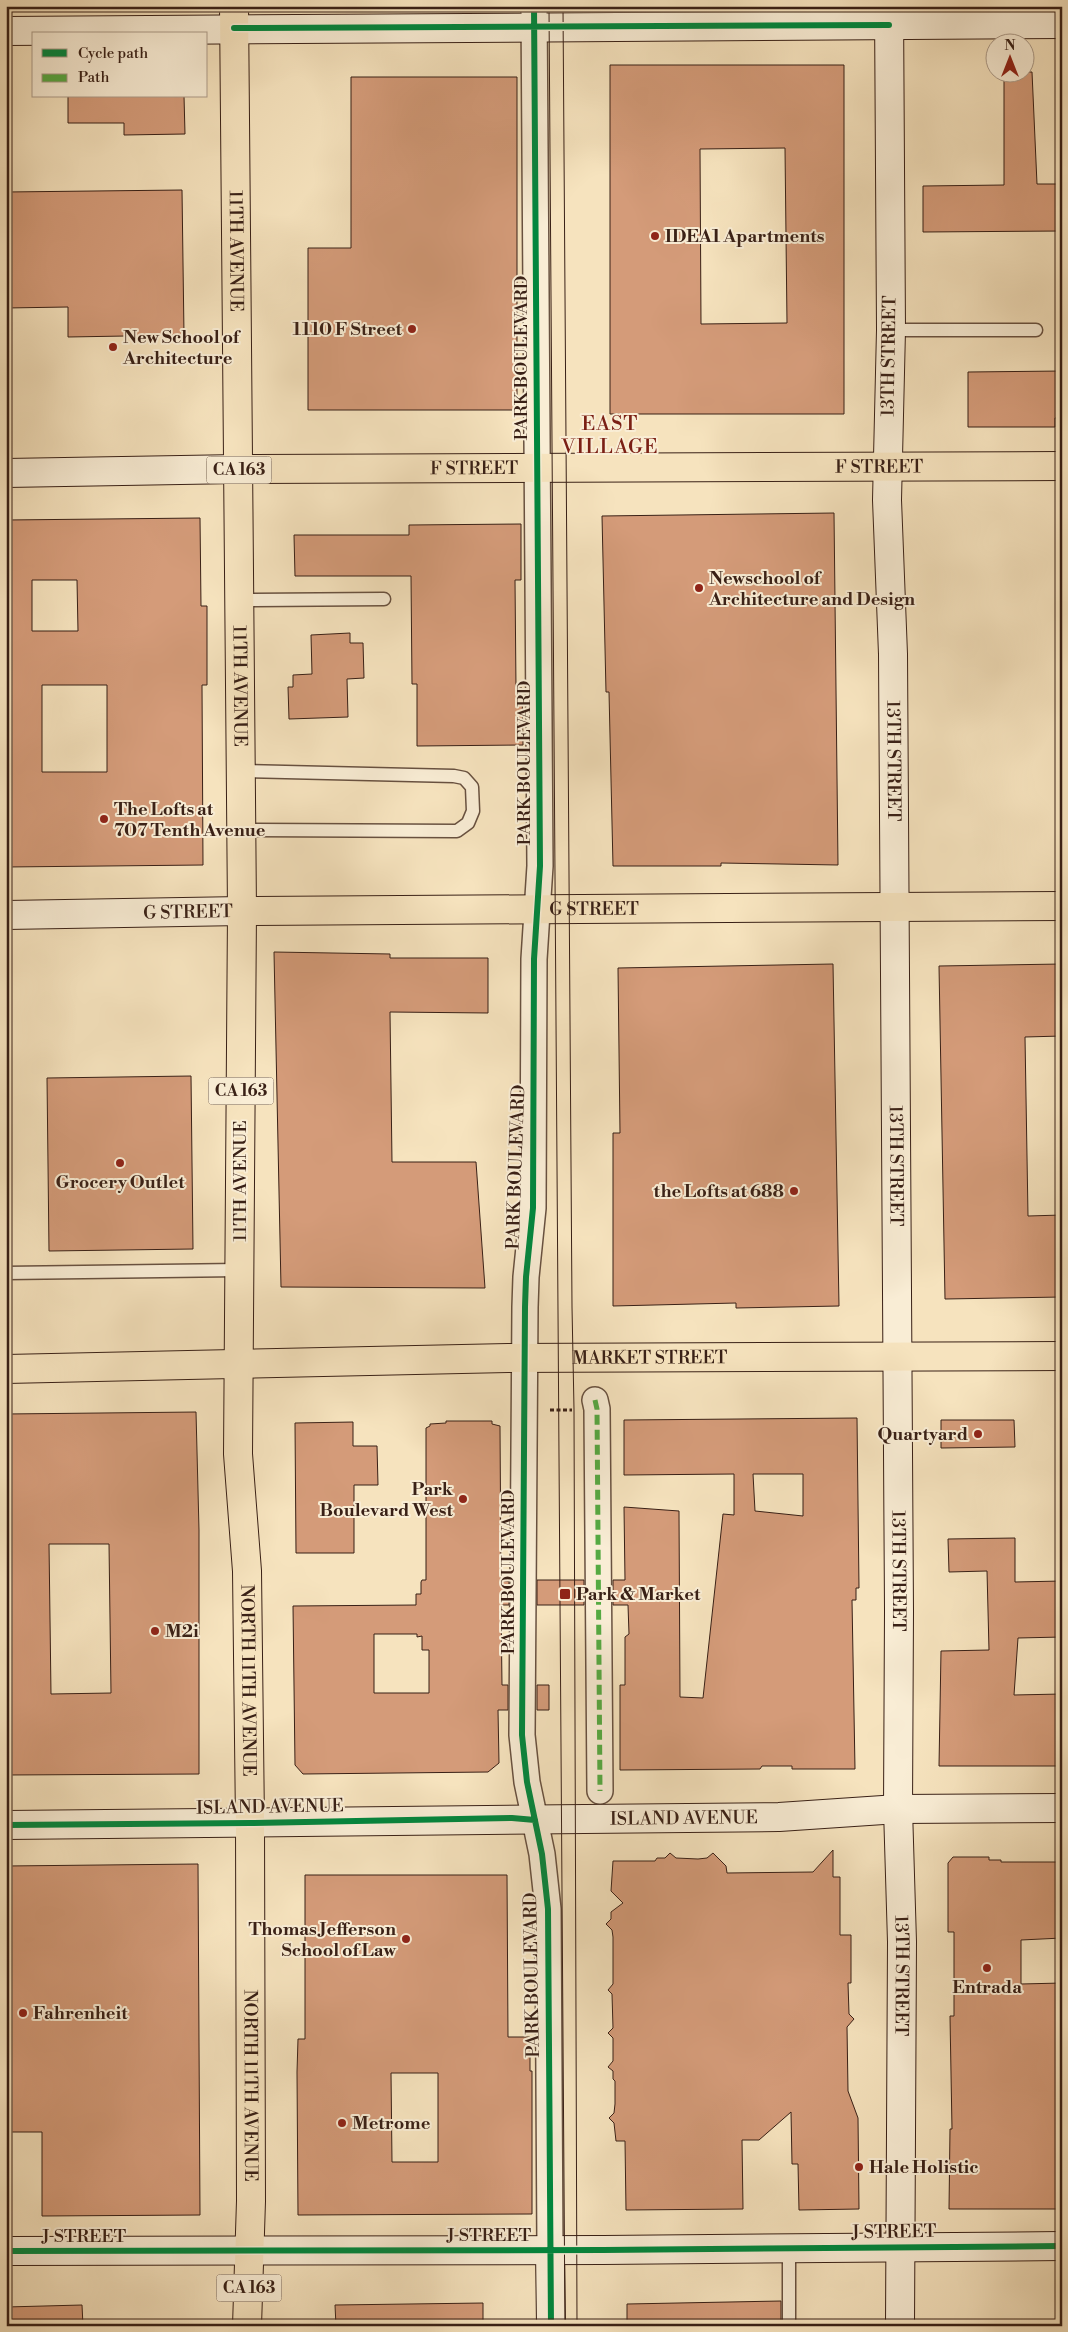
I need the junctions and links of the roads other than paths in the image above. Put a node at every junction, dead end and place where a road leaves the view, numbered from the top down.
1 (889, 16) edge
2 (234, 17) edge
3 (534, 17) edge
4 (1062, 24) edge
5 (6, 30) edge
6 (890, 330) junction
7 (1036, 330) dead end
8 (890, 466) junction
9 (1062, 466) edge
10 (537, 468) junction
11 (240, 469) junction
12 (6, 473) edge
13 (384, 599) dead end
14 (240, 600) junction
15 (241, 771) junction
16 (242, 830) junction
17 (1062, 906) edge
18 (894, 907) junction
19 (536, 909) junction
20 (242, 912) junction
21 (6, 915) edge
22 (239, 1270) junction
23 (6, 1274) edge
24 (898, 1355) junction
25 (1062, 1356) edge
26 (524, 1358) junction
27 (238, 1365) junction
28 (6, 1369) edge
29 (595, 1400) dead end
30 (600, 1790) dead end
31 (1062, 1808) edge
32 (898, 1809) junction
33 (535, 1820) junction
34 (6, 1824) edge
35 (250, 1824) junction
36 (1062, 2246) edge
37 (900, 2247) junction
38 (789, 2248) junction
39 (250, 2250) junction
40 (550, 2250) junction
41 (6, 2251) edge
42 (247, 2326) edge
43 (551, 2326) edge
44 (789, 2326) edge
45 (900, 2326) edge

1 - 3 street
1 - 4 street
1 - 6 street, 13TH STREET
2 - 3 street
2 - 5 street
2 - 11 main road, 11TH AVENUE / CA 163
3 - 10 street, PARK BOULEVARD
6 - 7 lane
6 - 8 street, 13TH STREET
8 - 9 main road, F STREET
8 - 10 main road, F STREET
8 - 18 street, 13TH STREET
10 - 11 main road, F STREET
10 - 19 street, PARK BOULEVARD
11 - 12 street, F STREET
11 - 14 main road, 11TH AVENUE / CA 163
13 - 14 lane
14 - 15 main road, 11TH AVENUE / CA 163
15 - 16 main road, 11TH AVENUE / CA 163
15 - 16 lane
16 - 20 main road, 11TH AVENUE / CA 163
17 - 18 main road, G STREET
18 - 19 main road, G STREET
18 - 24 street, 13TH STREET
19 - 20 main road, G STREET
19 - 26 street, PARK BOULEVARD
20 - 21 street, G STREET
20 - 22 main road, 11TH AVENUE / CA 163
22 - 23 lane
22 - 27 main road, 11TH AVENUE / CA 163
24 - 25 main road, MARKET STREET
24 - 26 main road, MARKET STREET
24 - 32 street, 13TH STREET
26 - 27 main road, MARKET STREET
26 - 33 street, PARK BOULEVARD
27 - 28 main road, MARKET STREET
27 - 35 main road, NORTH 11TH AVENUE / CA 163
29 - 30 street
31 - 32 street, ISLAND AVENUE
32 - 33 street, ISLAND AVENUE
32 - 37 street, 13TH STREET
33 - 35 street, ISLAND AVENUE
33 - 40 street, PARK BOULEVARD
34 - 35 street, ISLAND AVENUE
35 - 39 main road, NORTH 11TH AVENUE / CA 163
36 - 37 street, J STREET
37 - 38 street, J STREET
37 - 45 street, 13TH STREET
38 - 40 street, J STREET
38 - 44 lane
39 - 40 street, J STREET
39 - 41 street, J STREET
39 - 42 main road, NORTH 11TH AVENUE / CA 163
40 - 43 street, PARK BOULEVARD

